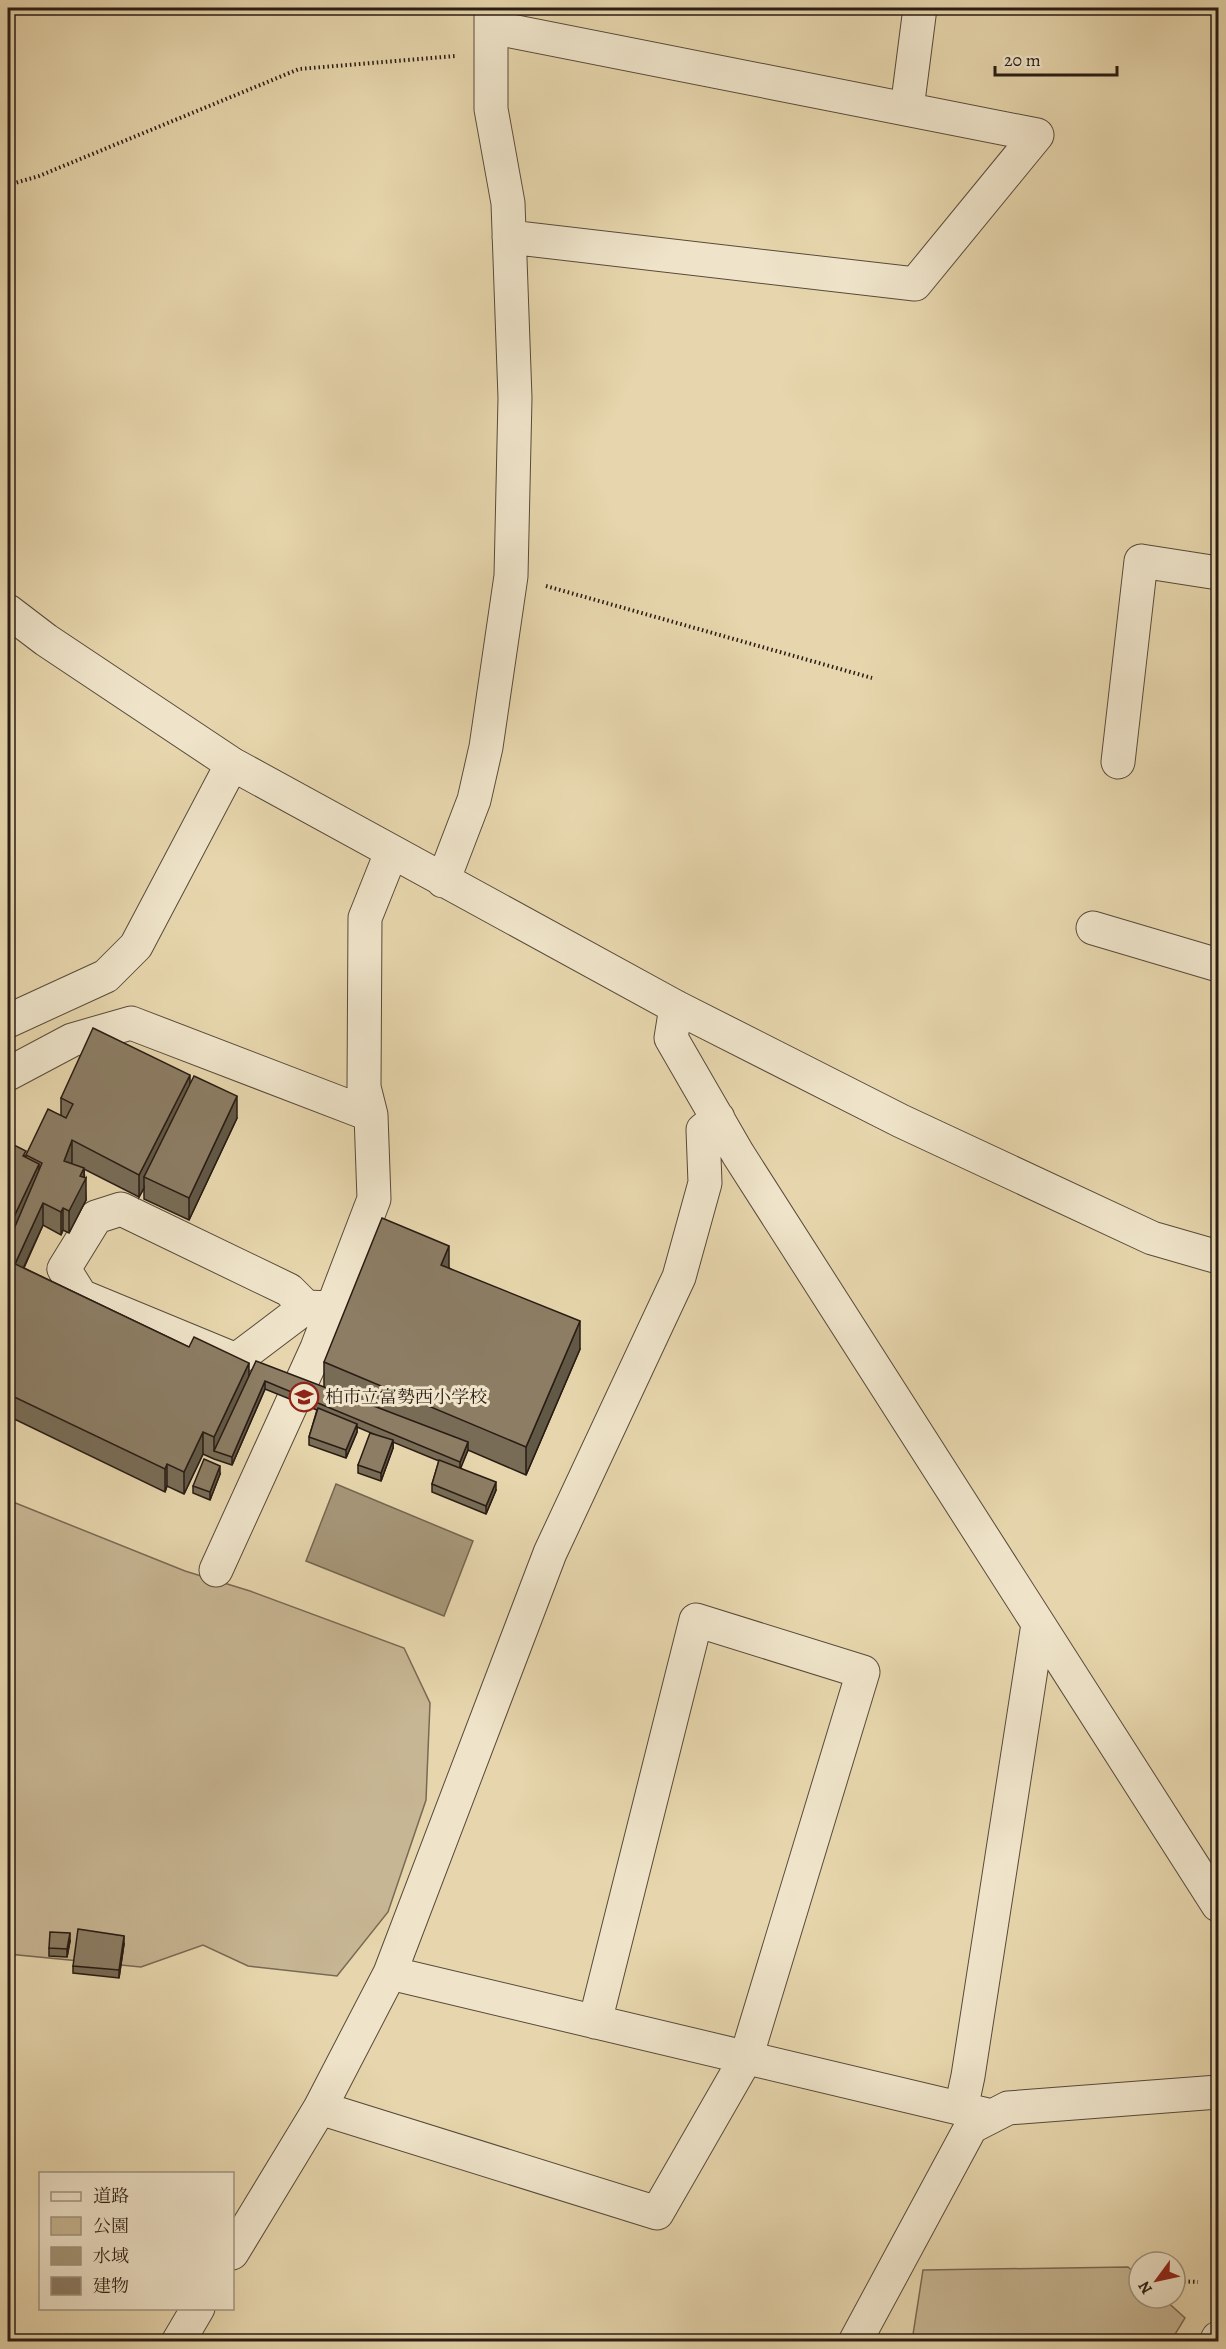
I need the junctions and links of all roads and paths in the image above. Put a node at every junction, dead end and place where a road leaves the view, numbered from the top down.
1 (920, 8) edge
2 (491, 29) edge
3 (907, 109) junction
4 (8, 185) edge
5 (509, 237) junction
6 (1218, 573) edge
7 (511, 576) junction
8 (8, 611) edge
9 (872, 678) dead end
10 (1118, 762) dead end
11 (232, 764) junction
12 (392, 853) junction
13 (443, 881) junction
14 (1092, 928) dead end
15 (1218, 965) edge
16 (676, 1007) junction
17 (8, 1021) edge
18 (8, 1074) edge
19 (371, 1115) junction
20 (718, 1118) junction
21 (1218, 1257) edge
22 (319, 1308) junction
23 (216, 1570) dead end
24 (1038, 1624) junction
25 (1218, 1905) edge
26 (390, 1973) junction
27 (595, 2022) junction
28 (746, 2058) junction
29 (1218, 2092) edge
30 (320, 2108) junction
31 (976, 2113) junction
32 (234, 2250) edge
33 (1187, 2282) edge
34 (1198, 2282) dead end
35 (197, 2310) edge
36 (178, 2342) edge
37 (855, 2342) edge

1 - 3 street
2 - 3 street
2 - 4 path
2 - 5 street
3 - 5 street
5 - 7 street
6 - 10 street
7 - 9 path
7 - 13 street
8 - 11 street
11 - 12 street
11 - 17 street
12 - 13 street
12 - 19 street
13 - 16 street
14 - 15 street
16 - 20 street
16 - 21 street
18 - 19 street
19 - 22 street
20 - 24 street
20 - 26 street
22 - 22 street
22 - 23 street
24 - 25 street
24 - 31 street
26 - 27 street
26 - 30 street
27 - 28 street
27 - 28 street
28 - 30 street
28 - 31 street
29 - 31 street
30 - 32 street
31 - 37 street
33 - 34 path
35 - 36 street

